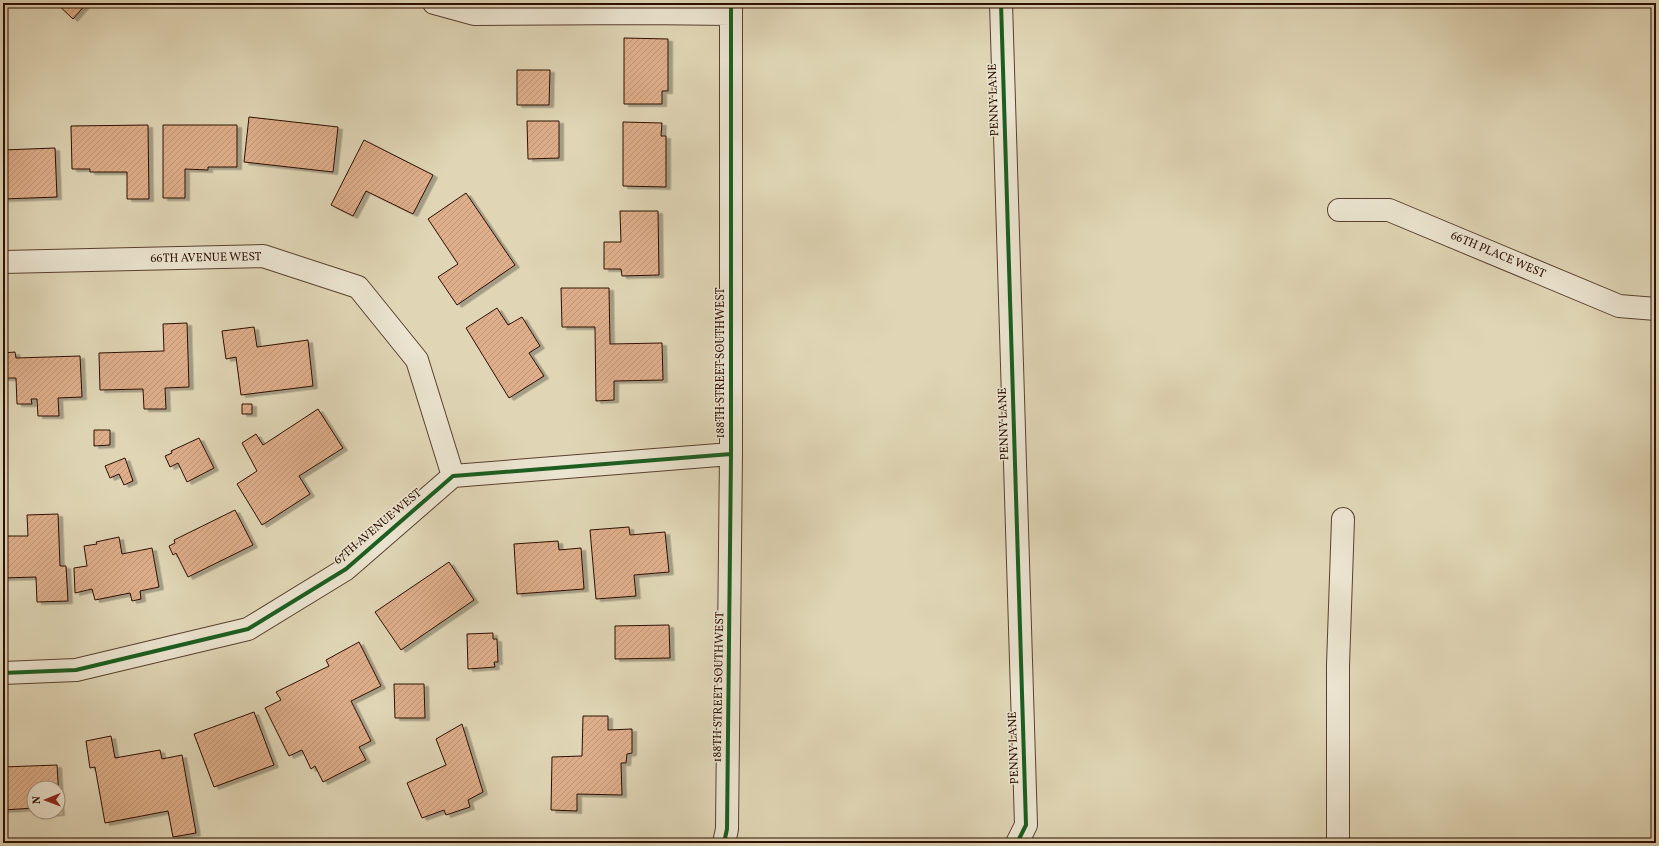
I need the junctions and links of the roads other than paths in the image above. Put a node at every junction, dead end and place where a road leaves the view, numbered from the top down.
1 (434, 3) edge
2 (1001, 3) edge
3 (645, 8) edge
4 (731, 8) edge
5 (1339, 210) dead end
6 (3, 262) edge
7 (1656, 309) edge
8 (731, 454) junction
9 (453, 476) junction
10 (1343, 519) dead end
11 (3, 672) edge
12 (724, 843) edge
13 (1017, 843) edge
14 (1338, 843) edge

1 - 3 street
2 - 13 street, PENNY LANE
3 - 4 street
4 - 8 street, 188TH STREET SOUTHWEST
5 - 7 street, 66TH PLACE WEST
6 - 9 street, 66TH AVENUE WEST
8 - 9 street
8 - 12 street, 188TH STREET SOUTHWEST
9 - 11 street, 67TH AVENUE WEST
10 - 14 street

